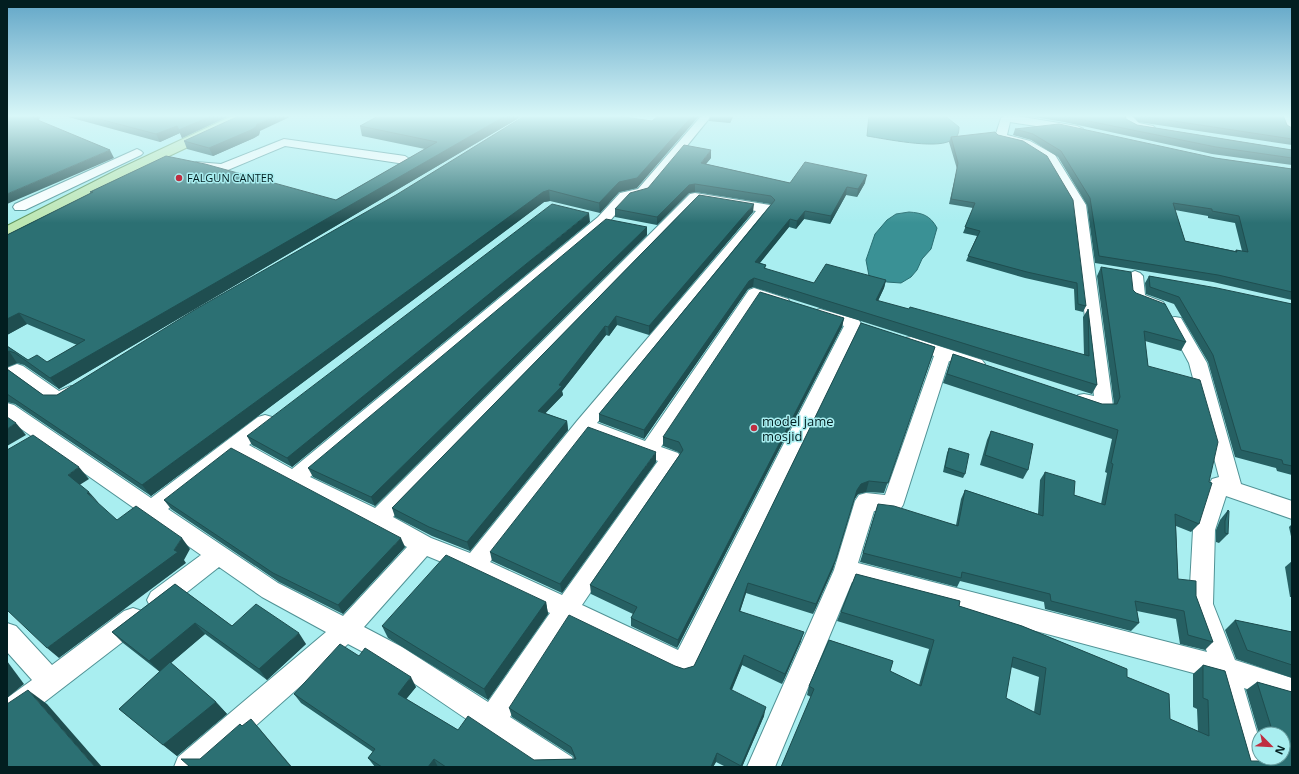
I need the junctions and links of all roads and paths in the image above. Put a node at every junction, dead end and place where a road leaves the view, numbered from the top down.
1 (150, 151) edge
2 (167, 151) edge
3 (263, 151) edge
4 (345, 151) edge
5 (677, 151) edge
6 (1040, 151) edge
7 (137, 153) dead end
8 (154, 157) junction
9 (405, 160) edge
10 (7, 201) edge
11 (26, 209) junction
12 (7, 225) edge
13 (7, 233) edge
14 (1088, 268) junction
15 (1104, 271) edge
16 (1135, 276) dead end
17 (898, 338) edge
18 (943, 353) junction
19 (987, 367) edge
20 (7, 376) edge
21 (85, 384) edge
22 (1067, 394) edge
23 (7, 410) edge
24 (279, 412) edge
25 (584, 426) junction
26 (234, 446) junction
27 (649, 450) junction
28 (294, 479) junction
29 (1232, 489) junction
30 (152, 509) junction
31 (1292, 510) edge
32 (378, 519) junction
33 (423, 545) junction
34 (218, 554) junction
35 (474, 565) junction
36 (845, 570) junction
37 (566, 609) junction
38 (346, 630) junction
39 (7, 634) edge
40 (1226, 669) junction
41 (51, 682) junction
42 (1292, 691) edge
43 (7, 715) edge
44 (492, 720) junction
45 (188, 767) edge
46 (562, 767) edge
47 (761, 767) edge
48 (1252, 767) edge

1 - 11 main road
2 - 8 main road
3 - 8 street
4 - 9 street
5 - 28 street
6 - 14 street
7 - 11 street
8 - 13 main road
10 - 11 street
11 - 12 main road
14 - 15 street
14 - 22 street
16 - 29 street
17 - 18 street
18 - 19 street
18 - 36 street
20 - 21 street
23 - 30 street
24 - 26 street
25 - 27 street
25 - 32 street
25 - 35 street
26 - 28 street
26 - 30 street
27 - 37 street
27 - 37 street
28 - 32 street
29 - 31 street
29 - 40 street
30 - 34 street
32 - 33 street
33 - 35 street
33 - 38 street
34 - 38 street
34 - 41 street
35 - 37 street
36 - 40 street
36 - 47 street
37 - 44 street
38 - 44 street
38 - 45 street
39 - 41 street
40 - 42 street
40 - 48 street
41 - 43 street
44 - 46 street

